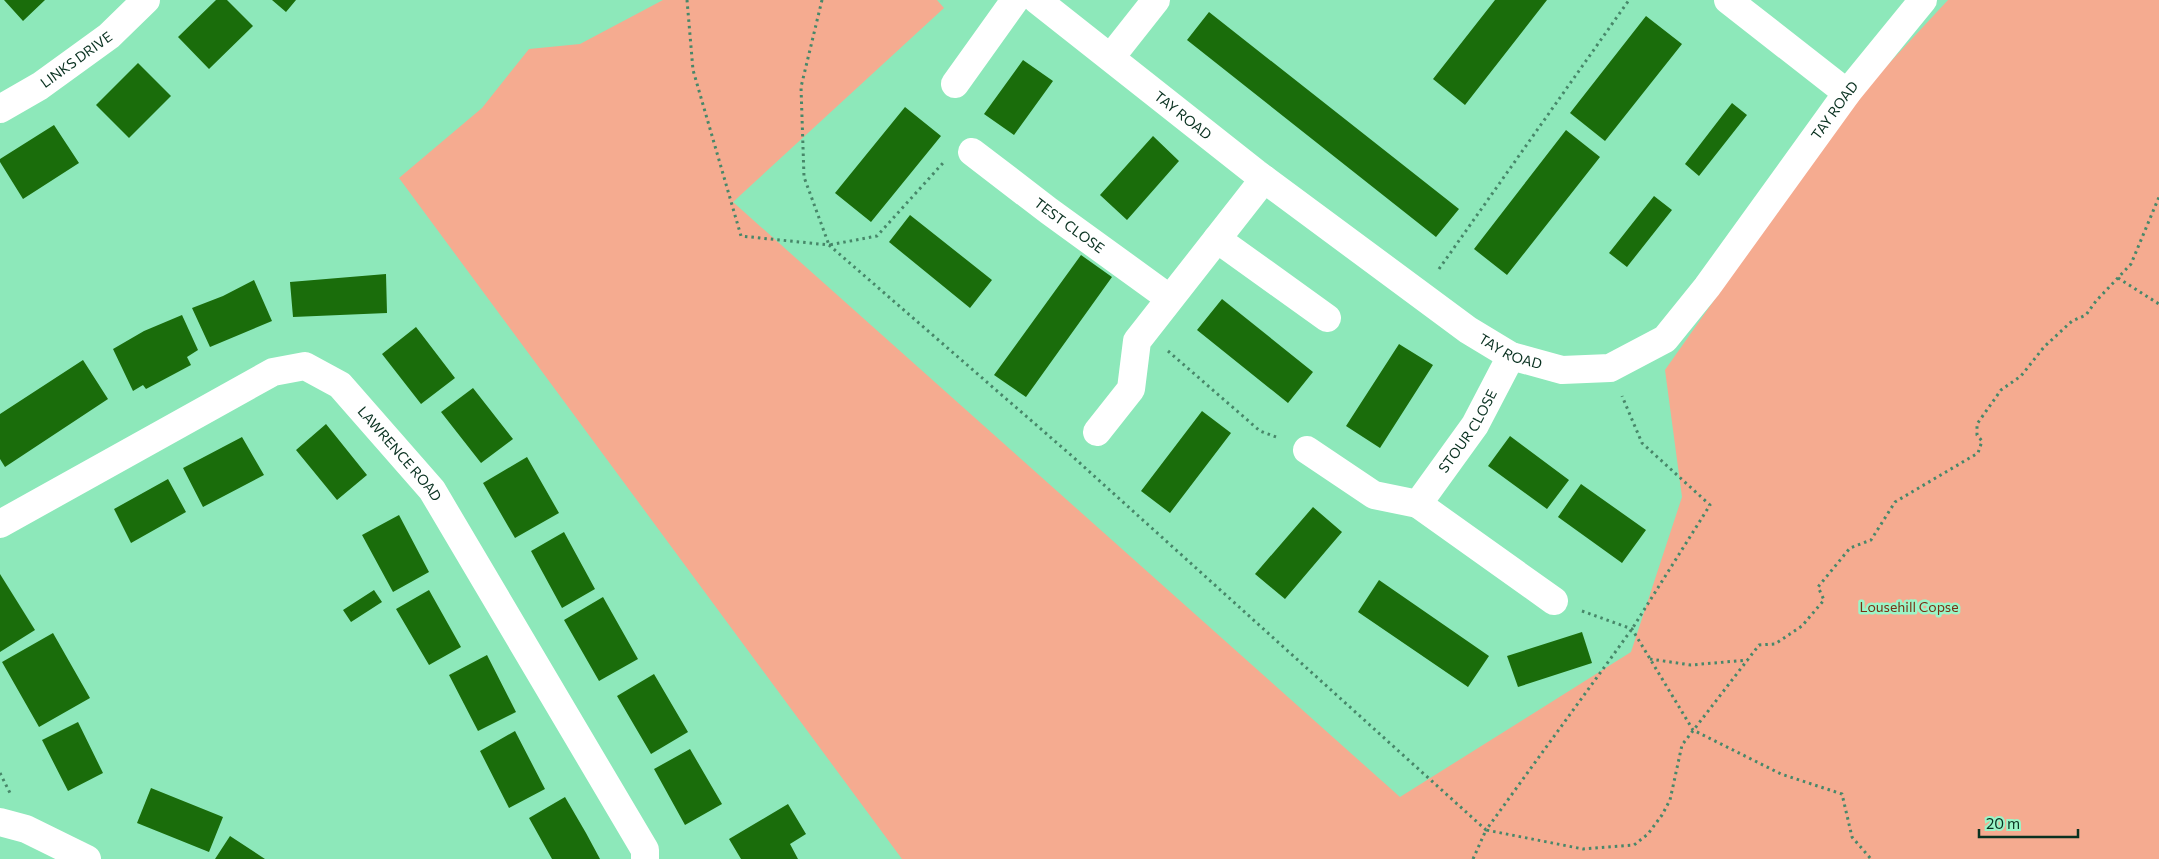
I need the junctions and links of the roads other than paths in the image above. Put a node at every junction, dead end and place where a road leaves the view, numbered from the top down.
1 (146, 0) edge
2 (1015, 0) edge
3 (1037, 0) edge
4 (1156, 0) edge
5 (1728, 0) edge
6 (1924, 0) edge
7 (1111, 57) junction
8 (955, 84) dead end
9 (1847, 93) junction
10 (0, 109) edge
11 (972, 152) road end
12 (1264, 179) junction
13 (1217, 239) junction
14 (1169, 298) junction
15 (1327, 318) dead end
16 (1511, 356) junction
17 (1097, 432) dead end
18 (1307, 450) road end
19 (1418, 504) junction
20 (0, 524) edge
21 (1554, 601) road end
22 (0, 822) edge
23 (87, 859) edge
24 (645, 859) edge

1 - 10 street, LINKS DRIVE
2 - 8 street
3 - 7 street, TAY ROAD
4 - 7 street
5 - 9 street
6 - 9 street, TAY ROAD
7 - 12 street, TAY ROAD
9 - 16 street, TAY ROAD
11 - 14 street, TEST CLOSE
12 - 13 street
12 - 16 street, TAY ROAD
13 - 14 street
13 - 15 street
14 - 17 street
16 - 19 street, STOUR CLOSE
18 - 19 street
19 - 21 street
20 - 24 street, LAWRENCE ROAD
22 - 23 street

